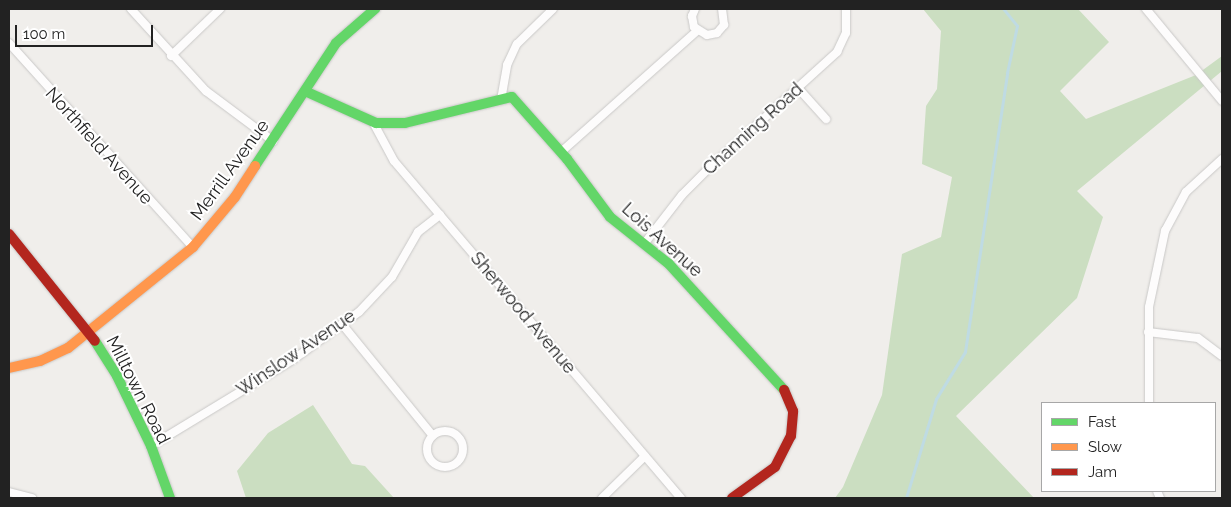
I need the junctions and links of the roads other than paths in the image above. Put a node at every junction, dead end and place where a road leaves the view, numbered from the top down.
1 (131, 9) edge
2 (220, 9) edge
3 (375, 9) edge
4 (553, 9) edge
5 (696, 9) edge
6 (722, 9) edge
7 (846, 9) edge
8 (1146, 9) edge
9 (697, 31) junction
10 (9, 42) edge
11 (171, 56) junction
12 (798, 88) junction
13 (307, 92) junction
14 (501, 100) junction
15 (1222, 101) edge
16 (826, 119) dead end
17 (373, 122) junction
18 (273, 141) junction
19 (561, 152) junction
20 (1222, 159) edge
21 (440, 215) junction
22 (9, 234) edge
23 (644, 244) junction
24 (193, 247) junction
25 (342, 324) junction
26 (90, 332) junction
27 (1148, 332) junction
28 (1222, 356) edge
29 (9, 368) edge
30 (1149, 402) edge
31 (433, 436) junction
32 (151, 446) junction
33 (645, 456) junction
34 (9, 492) edge
35 (32, 498) edge
36 (170, 498) edge
37 (602, 498) edge
38 (681, 498) edge
39 (732, 498) edge

1 - 11 street
2 - 11 street
3 - 13 street, Merrill Avenue
4 - 14 street
5 - 9 street
6 - 9 street
7 - 12 street, Channing Road
8 - 15 street
9 - 19 street
10 - 24 street, Northfield Avenue
11 - 18 street
12 - 16 street
12 - 23 street, Channing Road
13 - 17 street
13 - 18 street, Merrill Avenue
14 - 17 street
14 - 19 street, Lois Avenue
17 - 21 street, Sherwood Avenue
18 - 24 street, Merrill Avenue
19 - 23 street, Lois Avenue
20 - 27 street
21 - 25 street, Winslow Avenue
21 - 33 street, Sherwood Avenue
22 - 26 street, Milltown Road
23 - 39 street, Lois Avenue
24 - 26 street, Merrill Avenue
25 - 31 street
25 - 32 street, Winslow Avenue
26 - 29 street, Merrill Avenue
26 - 32 street, Milltown Road
27 - 28 street
27 - 30 street
31 - 31 street
32 - 36 street, Milltown Road
33 - 37 street
33 - 38 street, Sherwood Avenue
34 - 35 street

